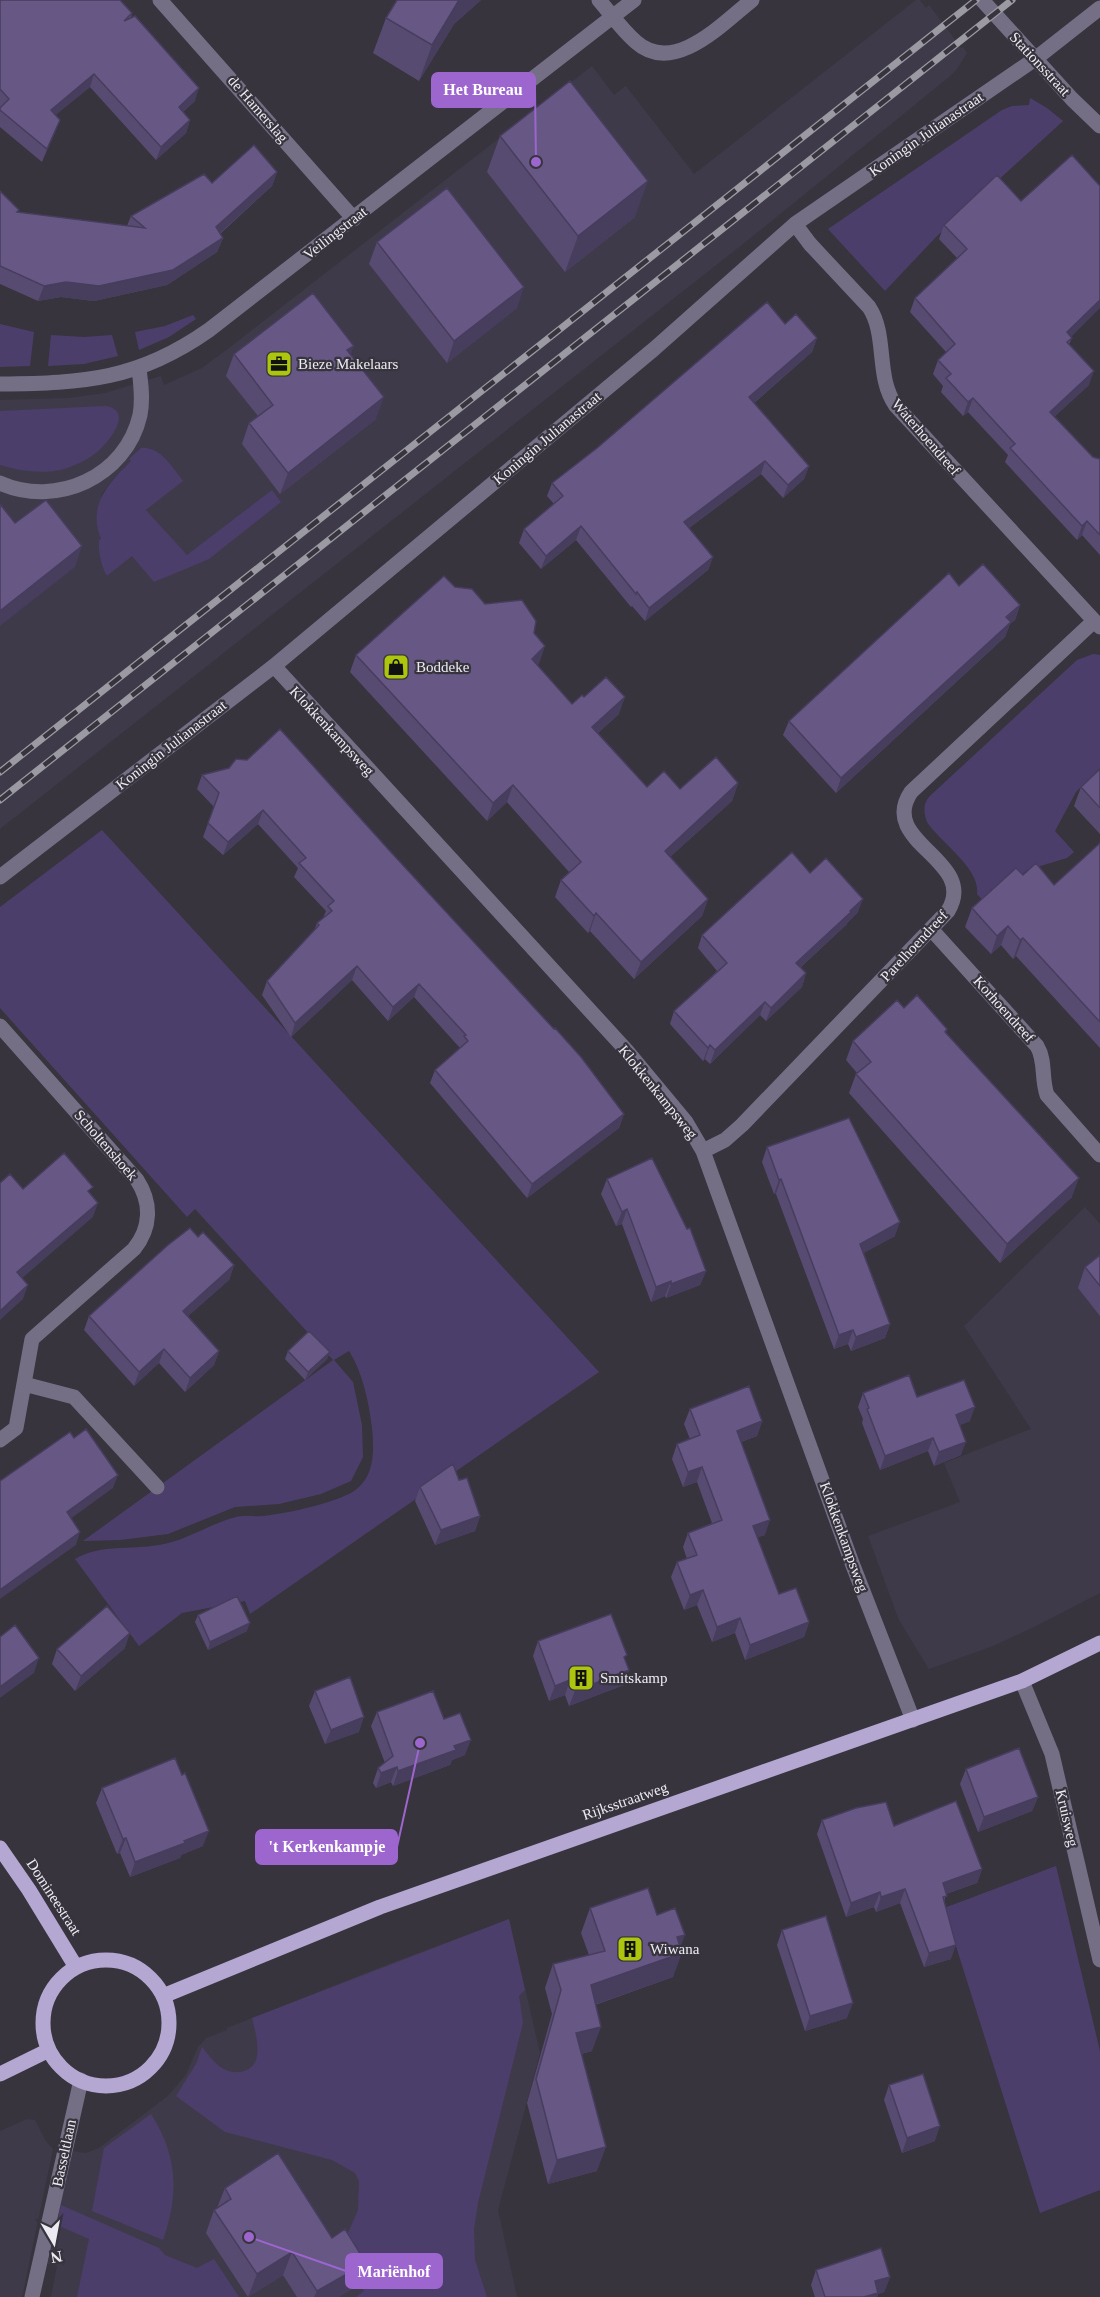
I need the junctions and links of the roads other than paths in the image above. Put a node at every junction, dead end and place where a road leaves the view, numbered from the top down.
1 (160, 0) edge
2 (599, 0) edge
3 (634, 0) edge
4 (752, 0) edge
5 (982, 0) edge
6 (1100, 8) edge
7 (613, 16) junction
8 (1035, 59) junction
9 (1100, 126) edge
10 (354, 219) junction
11 (795, 224) junction
12 (139, 369) junction
13 (0, 384) edge
14 (0, 483) edge
15 (1097, 624) edge
16 (274, 666) junction
17 (0, 877) edge
18 (931, 929) junction
19 (0, 1026) edge
20 (703, 1151) junction
21 (1100, 1155) edge
22 (24, 1384) junction
23 (0, 1440) edge
24 (157, 1487) dead end
25 (1100, 1643) edge
26 (1022, 1681) junction
27 (913, 1720) junction
28 (0, 1848) edge
29 (1100, 1960) edge
30 (76, 1967) junction
31 (163, 1996) junction
32 (49, 2050) junction
33 (0, 2074) edge
34 (81, 2080) junction
35 (32, 2297) edge

1 - 10 street, de Hamerslag
2 - 7 street
3 - 7 street, Veilingstraat
4 - 7 street
5 - 8 street, Stationsstraat
6 - 8 street, Koningin Julianastraat
7 - 10 street, Veilingstraat
8 - 9 street, Stationsstraat
8 - 11 street, Koningin Julianastraat
10 - 12 street, Veilingstraat
11 - 15 street, Waterhoendreef
11 - 16 street, Koningin Julianastraat
12 - 13 street, Veilingstraat
12 - 14 street
15 - 18 street, Parelhoendreef
16 - 17 street, Koningin Julianastraat
16 - 20 street, Klokkenkampsweg
18 - 20 street, Parelhoendreef
18 - 21 street, Korhoendreef
19 - 22 street, Scholtenshoek
20 - 27 street, Klokkenkampsweg
22 - 23 street, Scholtenshoek
22 - 24 street
25 - 26 main road, Rijksstraatweg
26 - 27 main road, Rijksstraatweg
26 - 29 street, Kruisweg
27 - 31 main road, Rijksstraatweg
28 - 30 main road, Domineestraat
30 - 31 main road
30 - 32 main road
31 - 34 main road
32 - 33 main road
32 - 34 main road
34 - 35 street, Basseltlaan

